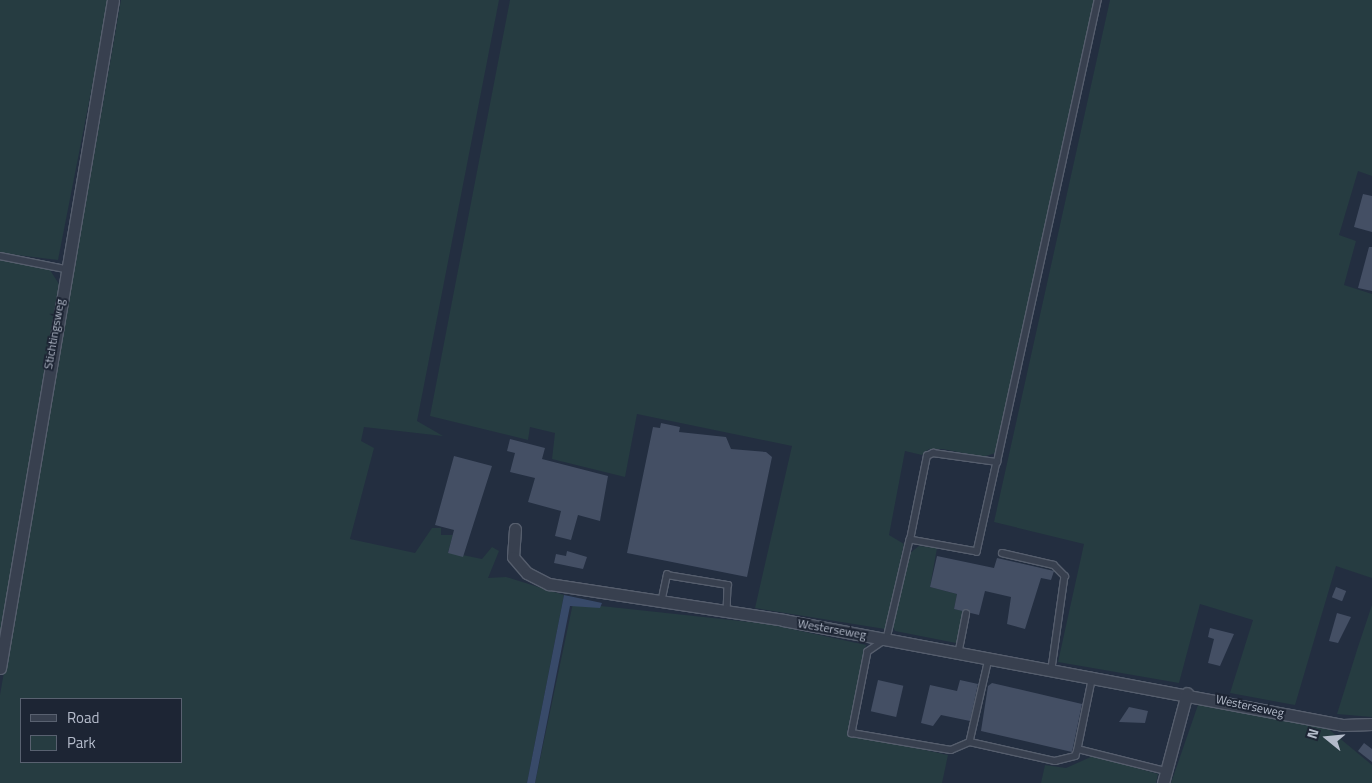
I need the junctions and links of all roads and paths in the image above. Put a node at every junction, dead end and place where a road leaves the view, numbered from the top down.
1 (113, 0) edge
2 (1098, 0) edge
3 (0, 256) edge
4 (65, 269) junction
5 (997, 462) junction
6 (515, 529) dead end
7 (910, 540) junction
8 (1002, 553) dead end
9 (661, 602) junction
10 (727, 612) junction
11 (966, 614) dead end
12 (887, 639) junction
13 (958, 655) junction
14 (989, 660) junction
15 (0, 668) edge
16 (1052, 669) junction
17 (1093, 676) junction
18 (1187, 693) junction
19 (1372, 724) edge
20 (970, 742) junction
21 (1078, 749) junction
22 (1166, 771) junction
23 (1163, 783) edge

1 - 4 street, Stichtingsweg
2 - 5 lane
3 - 4 lane
4 - 15 street, Stichtingsweg
5 - 7 lane
5 - 7 lane
6 - 9 street, Westerseweg
7 - 12 lane
8 - 16 lane
9 - 10 street, Westerseweg
9 - 10 lane
10 - 12 street, Westerseweg
11 - 13 lane
12 - 13 street, Westerseweg
12 - 20 lane
13 - 14 street, Westerseweg
14 - 16 street, Westerseweg
14 - 20 lane
16 - 17 street, Westerseweg
17 - 18 street, Westerseweg
17 - 21 lane
18 - 19 street, Westerseweg
18 - 22 street
20 - 21 lane
21 - 22 lane
22 - 23 street

